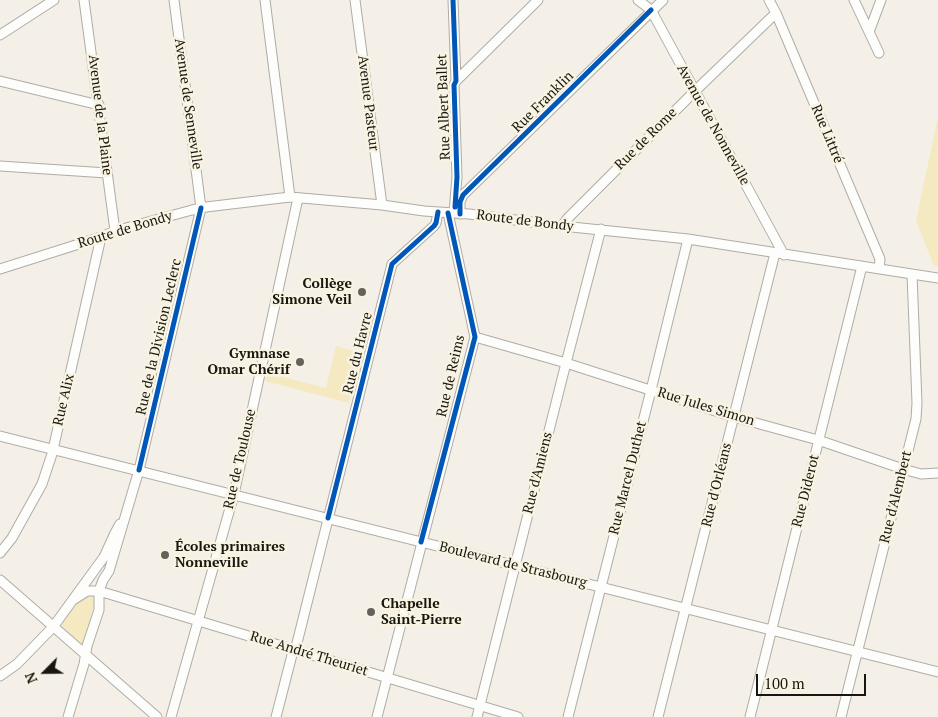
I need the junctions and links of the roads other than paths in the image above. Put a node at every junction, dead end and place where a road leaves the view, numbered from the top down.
1 (54, 0) edge
2 (84, 0) edge
3 (174, 0) edge
4 (265, 0) edge
5 (355, 0) edge
6 (453, 0) edge
7 (538, 0) edge
8 (638, 0) edge
9 (663, 0) edge
10 (769, 0) edge
11 (854, 0) edge
12 (881, 0) edge
13 (651, 10) junction
14 (776, 13) junction
15 (869, 32) junction
16 (0, 35) edge
17 (879, 53) dead end
18 (0, 81) edge
19 (456, 81) junction
20 (695, 91) junction
21 (99, 105) junction
22 (0, 166) edge
23 (107, 173) junction
24 (294, 197) junction
25 (382, 205) junction
26 (201, 208) junction
27 (438, 212) junction
28 (457, 214) junction
29 (562, 226) junction
30 (601, 230) junction
31 (115, 231) junction
32 (101, 237) junction
33 (688, 239) junction
34 (780, 254) junction
35 (862, 266) junction
36 (0, 269) edge
37 (879, 269) junction
38 (912, 274) junction
39 (938, 278) edge
40 (475, 337) junction
41 (566, 363) junction
42 (651, 390) junction
43 (734, 417) junction
44 (0, 436) edge
45 (818, 440) junction
46 (53, 449) junction
47 (903, 469) junction
48 (139, 470) junction
49 (938, 473) edge
50 (234, 494) junction
51 (128, 511) junction
52 (328, 518) junction
53 (421, 542) junction
54 (0, 553) edge
55 (515, 566) junction
56 (0, 580) edge
57 (601, 587) junction
58 (99, 591) junction
59 (73, 600) junction
60 (686, 609) junction
61 (198, 620) junction
62 (53, 627) junction
63 (772, 630) junction
64 (294, 649) junction
65 (857, 652) junction
66 (86, 656) junction
67 (938, 672) edge
68 (0, 676) edge
69 (387, 677) junction
70 (480, 706) junction
71 (68, 717) edge
72 (156, 717) edge
73 (171, 717) edge
74 (276, 717) edge
75 (377, 717) edge
76 (477, 717) edge
77 (518, 717) edge
78 (568, 717) edge
79 (658, 717) edge
80 (750, 717) edge
81 (841, 717) edge

1 - 16 street
2 - 21 street, Avenue de la Plaine
3 - 26 street, Avenue de Senneville
4 - 24 street, Rue de Toulouse
5 - 25 street, Avenue Pasteur
6 - 19 street, Rue Albert Ballet
7 - 19 street
8 - 13 street, Avenue de Nonneville
9 - 13 street, Rue Franklin
10 - 14 street, Rue Littré
11 - 15 street
12 - 15 street
13 - 20 street, Avenue de Nonneville
13 - 28 street, Rue Franklin
14 - 20 street, Rue de Rome
14 - 37 street, Rue Littré
15 - 17 street
18 - 21 street
19 - 28 street, Rue Albert Ballet
20 - 29 street, Rue de Rome
20 - 34 street, Avenue de Nonneville
21 - 23 street, Avenue de la Plaine
22 - 23 street
23 - 31 street, Avenue de la Plaine
24 - 25 street, Route de Bondy
24 - 26 street, Route de Bondy
24 - 50 street, Rue de Toulouse
25 - 27 street, Route de Bondy
26 - 31 street, Route de Bondy
26 - 48 street, Rue de la Division Leclerc
27 - 28 street, Route de Bondy
27 - 52 street, Rue du Havre
28 - 29 street, Route de Bondy
28 - 40 street, Rue de Reims
29 - 30 street, Route de Bondy
30 - 33 street, Route de Bondy
30 - 41 street, Rue d'Amiens
31 - 32 street, Route de Bondy
32 - 36 street, Route de Bondy
32 - 46 street, Rue Alix
33 - 34 street, Route de Bondy
33 - 42 street, Rue Marcel Duthet
34 - 35 street, Route de Bondy
34 - 43 street, Rue d'Orléans
35 - 37 street, Route de Bondy
35 - 45 street, Rue Diderot
37 - 38 street, Route de Bondy
38 - 39 street, Route de Bondy
38 - 47 street, Rue d'Alembert
40 - 41 street, Rue Jules Simon
40 - 53 street, Rue de Reims
41 - 42 street, Rue Jules Simon
41 - 55 street, Rue d'Amiens
42 - 43 street, Rue Jules Simon
42 - 57 street, Rue Marcel Duthet
43 - 45 street, Rue Jules Simon
43 - 60 street, Rue d'Orléans
44 - 46 street, Boulevard de Strasbourg
45 - 47 street, Rue Jules Simon
45 - 63 street, Rue Diderot
46 - 48 street, Boulevard de Strasbourg
46 - 54 street, Rue Alix
47 - 49 street, Rue Jules Simon
47 - 65 street, Rue d'Alembert
48 - 50 street, Boulevard de Strasbourg
48 - 51 street, Rue de la Division Leclerc
50 - 52 street, Boulevard de Strasbourg
50 - 61 street, Rue de Toulouse
51 - 58 street, Rue de la Division Leclerc
51 - 59 street
52 - 53 street, Boulevard de Strasbourg
52 - 64 street, Rue du Havre
53 - 55 street, Boulevard de Strasbourg
53 - 69 street, Rue de Reims
55 - 57 street, Boulevard de Strasbourg
55 - 70 street, Rue d'Amiens
56 - 62 street
57 - 60 street, Boulevard de Strasbourg
57 - 78 street, Rue Marcel Duthet
58 - 59 street
58 - 61 street, Rue André Theuriet
58 - 66 street, Rue de la Division Leclerc
59 - 62 street
60 - 63 street, Boulevard de Strasbourg
60 - 79 street, Rue d'Orléans
61 - 64 street, Rue André Theuriet
61 - 73 street, Rue de Toulouse
62 - 66 street
62 - 68 street
63 - 65 street, Boulevard de Strasbourg
63 - 80 street, Rue Diderot
64 - 69 street, Rue André Theuriet
64 - 74 street, Rue du Havre
65 - 67 street, Boulevard de Strasbourg
65 - 81 street, Rue d'Alembert
66 - 71 street, Rue de la Division Leclerc
66 - 72 street
69 - 70 street, Rue André Theuriet
69 - 75 street, Rue de Reims
70 - 76 street, Rue d'Amiens
70 - 77 street, Rue André Theuriet

